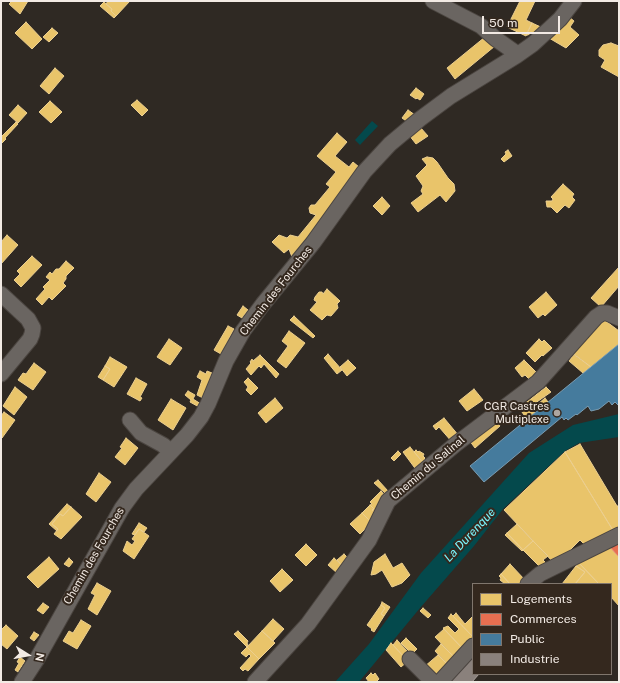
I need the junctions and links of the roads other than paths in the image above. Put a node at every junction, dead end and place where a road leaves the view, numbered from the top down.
1 (433, 1) edge
2 (574, 1) edge
3 (516, 56) junction
4 (1, 294) edge
5 (619, 318) edge
6 (1, 374) edge
7 (130, 420) dead end
8 (171, 452) junction
9 (619, 535) edge
10 (529, 583) edge
11 (472, 647) edge
12 (410, 659) dead end
13 (22, 682) edge
14 (255, 682) edge
15 (433, 682) edge
16 (440, 682) edge

1 - 3 street
2 - 3 street, Chemin des Fourches
3 - 8 street, Chemin des Fourches
4 - 6 street
5 - 14 street, Chemin du Salinal
7 - 8 street
8 - 13 street, Chemin des Fourches
9 - 10 street
11 - 16 street
12 - 15 street

